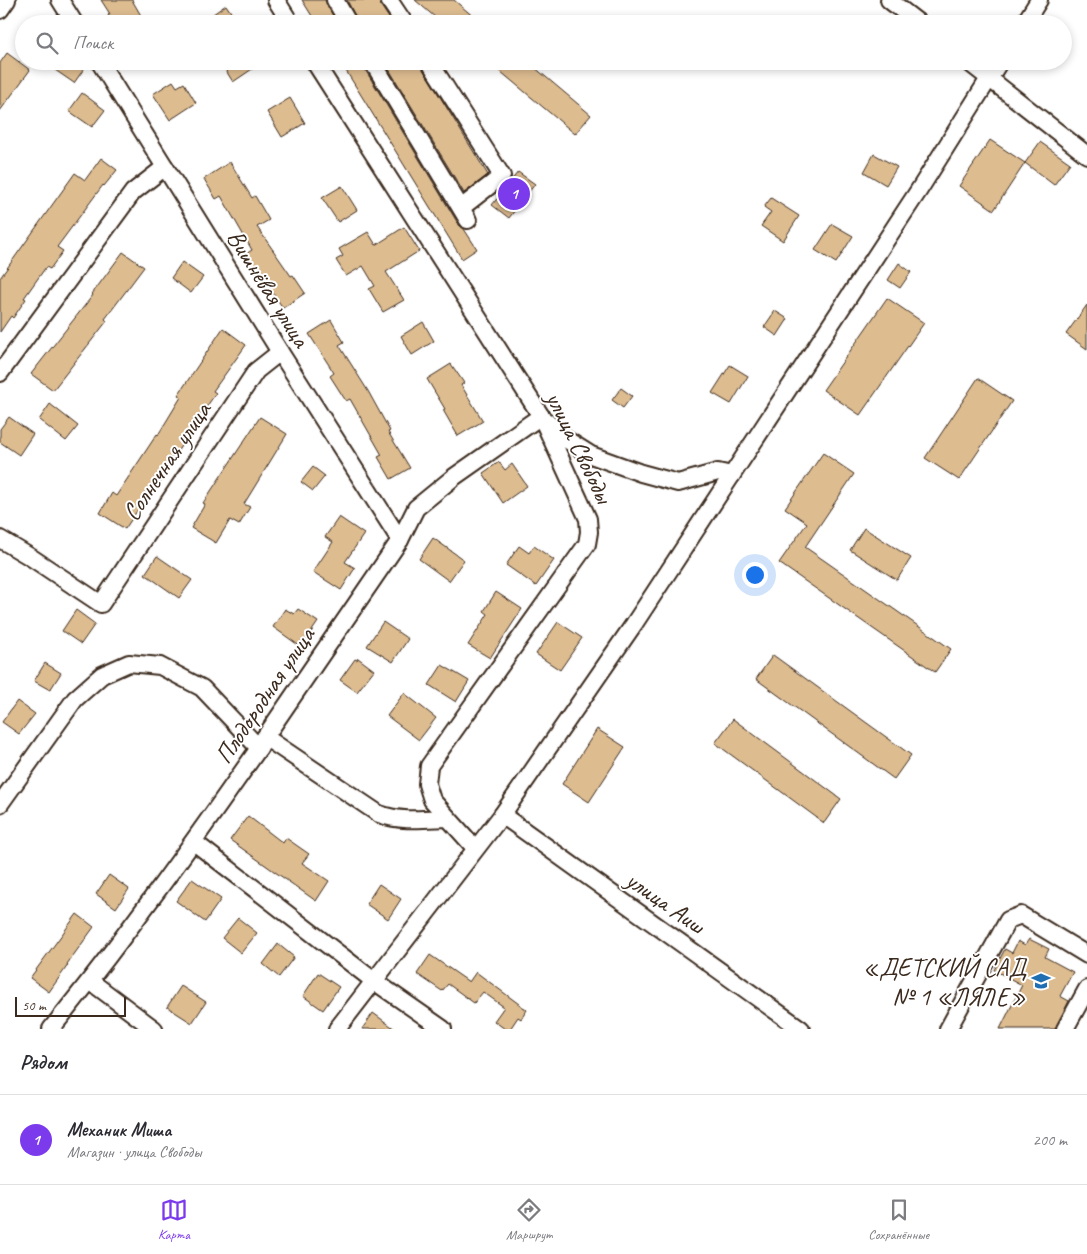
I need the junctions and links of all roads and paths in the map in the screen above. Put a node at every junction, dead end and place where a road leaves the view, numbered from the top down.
1 (8, 0) edge
2 (60, 0) edge
3 (276, 0) edge
4 (334, 0) edge
5 (389, 0) edge
6 (889, 0) edge
7 (1039, 0) edge
8 (0, 10) edge
9 (69, 15) edge
10 (285, 15) edge
11 (343, 15) edge
12 (399, 15) edge
13 (908, 15) edge
14 (1030, 15) edge
15 (105, 70) edge
16 (320, 70) edge
17 (377, 70) edge
18 (435, 70) edge
19 (980, 70) edge
20 (995, 70) edge
21 (990, 78) junction
22 (1087, 155) edge
23 (165, 167) junction
24 (280, 352) junction
25 (0, 373) edge
26 (541, 416) junction
27 (732, 475) junction
28 (0, 539) edge
29 (400, 540) junction
30 (262, 742) junction
31 (0, 804) edge
32 (502, 815) junction
33 (447, 818) junction
34 (194, 842) junction
35 (475, 848) junction
36 (1087, 955) edge
37 (90, 981) junction
38 (374, 981) junction
39 (1087, 989) edge
40 (781, 1023) edge
41 (51, 1029) edge
42 (154, 1029) edge
43 (337, 1029) edge
44 (444, 1029) edge
45 (802, 1029) edge
46 (948, 1029) edge
47 (1065, 1029) edge

1 - 8 street
2 - 9 street
3 - 10 street
4 - 11 street
5 - 12 street
6 - 13 street
7 - 14 street
15 - 23 street, Вишнёвая улица
16 - 26 street, улица Свободы
17 - 18 street
19 - 21 street
20 - 21 street
21 - 22 street
21 - 27 street
23 - 24 street, Вишнёвая улица
23 - 25 street
24 - 28 street, Солнечная улица
24 - 29 street, Вишнёвая улица
26 - 27 street
26 - 29 street, Плодородная улица
26 - 33 street, улица Свободы
27 - 32 street
29 - 30 street, Плодородная улица
30 - 31 street
30 - 33 street
30 - 34 street, Плодородная улица
32 - 35 street
32 - 40 street, улица Аиш
33 - 35 street, улица Свободы
34 - 37 street, Плодородная улица
34 - 38 street
35 - 38 street
36 - 46 street
37 - 41 street, Плодородная улица
37 - 42 street
38 - 43 street
38 - 44 street
39 - 47 street
40 - 45 street, улица Аиш

